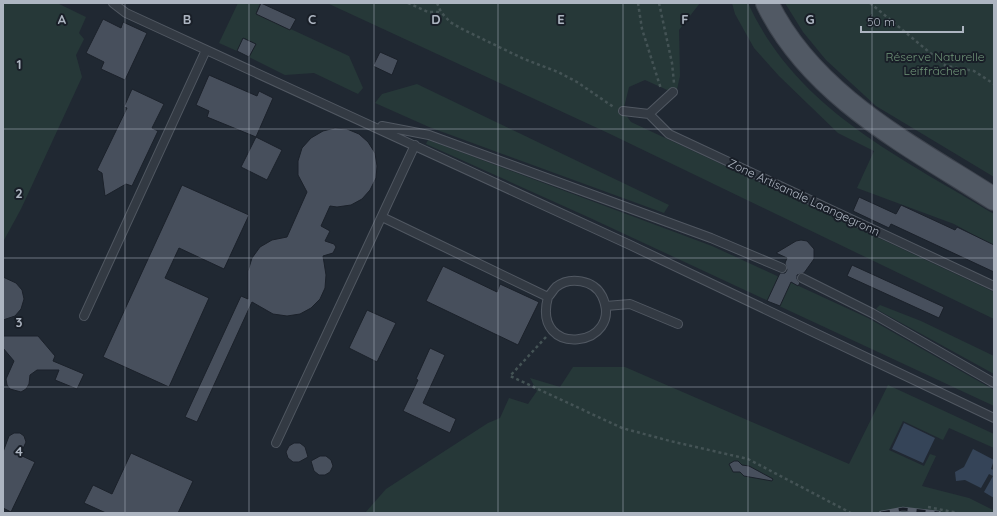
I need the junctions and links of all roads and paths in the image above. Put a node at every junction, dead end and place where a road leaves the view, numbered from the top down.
1 (114, 3) edge
2 (408, 3) edge
3 (437, 3) edge
4 (638, 3) edge
5 (659, 3) edge
6 (767, 3) edge
7 (870, 3) edge
8 (441, 12) junction
9 (206, 50) junction
10 (994, 84) edge
11 (673, 92) joint
12 (665, 100) junction
13 (623, 111) joint
14 (649, 114) junction
15 (372, 125) junction
16 (415, 145) junction
17 (933, 160) junction
18 (994, 191) edge
19 (994, 199) edge
20 (382, 217) junction
21 (782, 268) dead end
22 (802, 278) dead end
23 (994, 286) edge
24 (548, 297) junction
25 (606, 306) junction
26 (84, 316) dead end
27 (678, 324) dead end
28 (552, 330) junction
29 (994, 383) edge
30 (994, 418) edge
31 (276, 443) dead end
32 (928, 507) dead end
33 (851, 513) edge
34 (958, 513) edge

1 - 9 lane
2 - 8 path
3 - 8 path
4 - 12 path
5 - 11 path
6 - 17 main road
7 - 10 path
8 - 13 path
9 - 15 lane
9 - 26 lane
11 - 12 lane
12 - 14 lane
13 - 14 lane
14 - 23 lane, Zone Artisanale Laangegronn
15 - 16 lane
15 - 21 lane
16 - 20 lane
16 - 30 lane
17 - 18 main road
17 - 19 main road
20 - 24 lane
20 - 31 lane
22 - 29 lane
24 - 25 lane
24 - 28 lane
25 - 27 lane
25 - 28 lane
28 - 33 path
32 - 34 path

